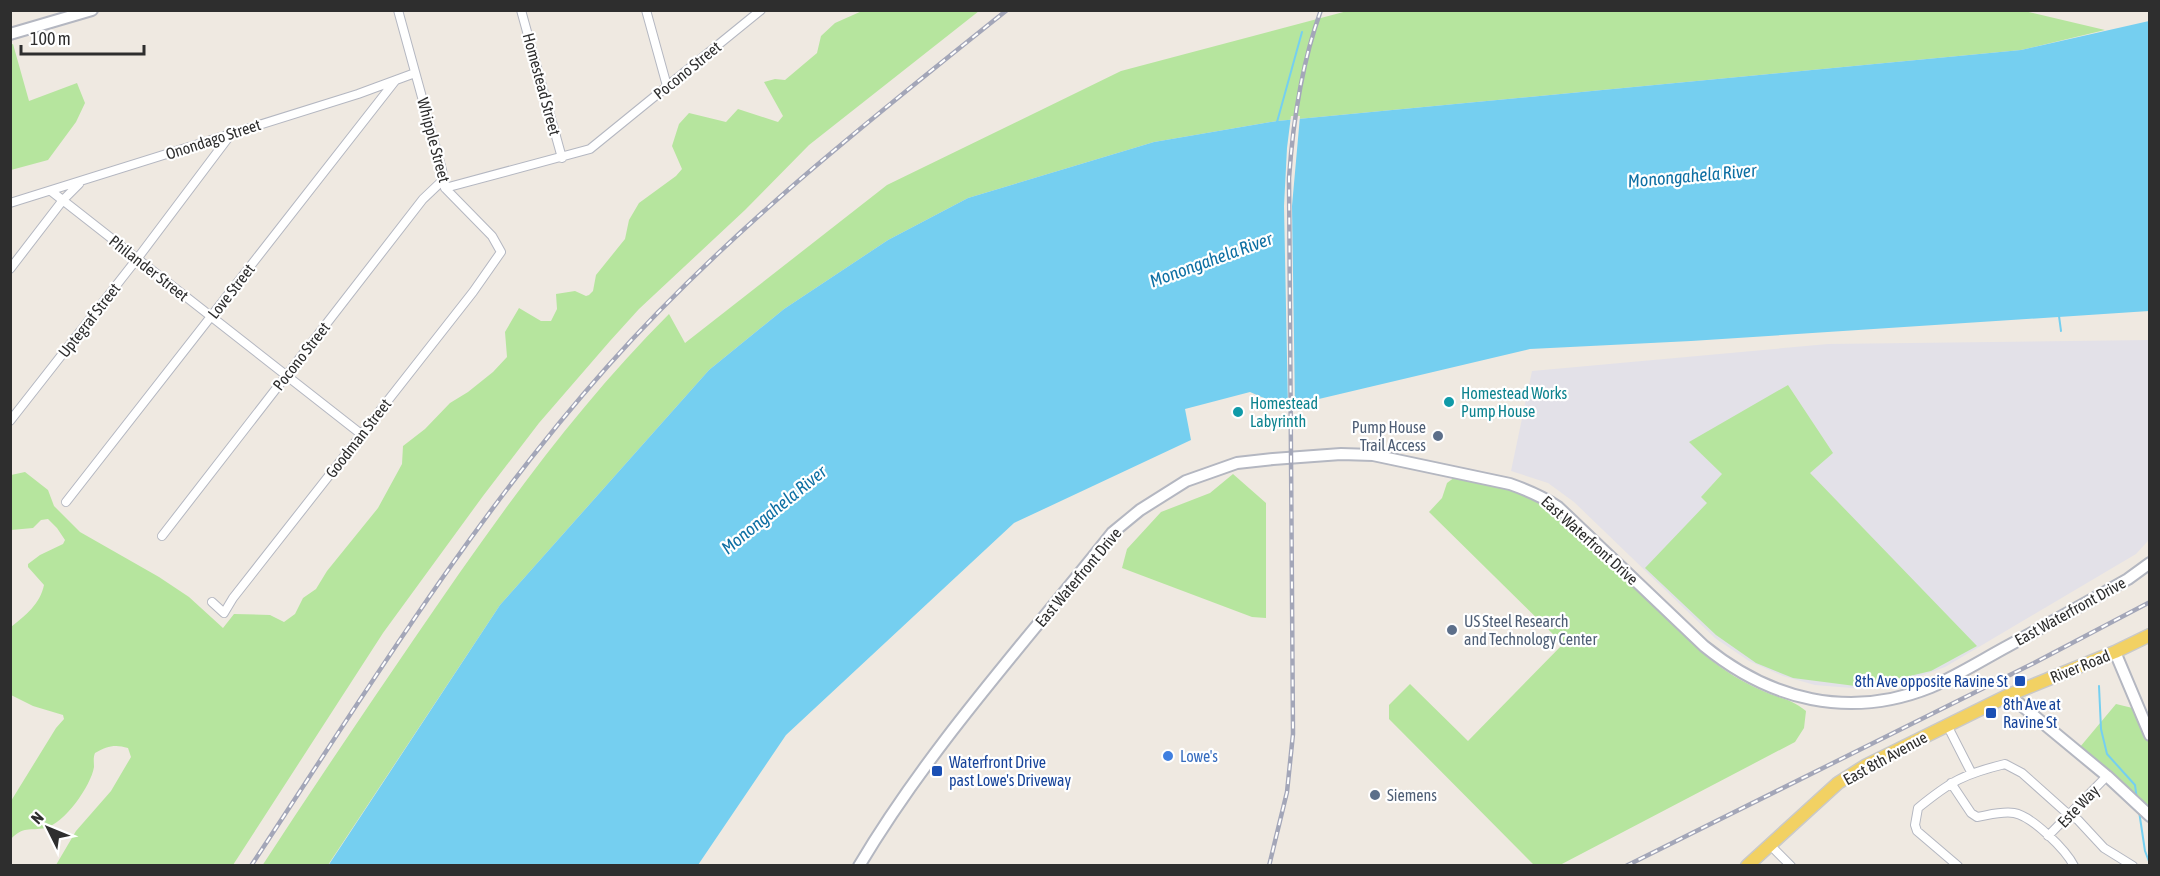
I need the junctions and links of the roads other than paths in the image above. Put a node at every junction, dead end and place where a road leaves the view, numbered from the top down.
1 (92, 10) edge
2 (398, 10) edge
3 (521, 10) edge
4 (646, 10) edge
5 (761, 10) edge
6 (10, 34) edge
7 (416, 73) junction
8 (395, 81) junction
9 (667, 86) junction
10 (232, 133) junction
11 (562, 158) junction
12 (80, 182) junction
13 (444, 184) junction
14 (51, 191) junction
15 (63, 200) junction
16 (10, 202) edge
17 (501, 252) joint
18 (138, 258) junction
19 (10, 269) edge
20 (211, 316) junction
21 (286, 375) junction
22 (10, 421) edge
23 (361, 434) junction
24 (66, 502) dead end
25 (162, 536) dead end
26 (2150, 563) edge
27 (212, 602) dead end
28 (2150, 635) edge
29 (2115, 652) junction
30 (2009, 695) junction
31 (1947, 725) junction
32 (2150, 735) edge
33 (1971, 772) junction
34 (2107, 776) junction
35 (1951, 783) junction
36 (2142, 809) edge
37 (2070, 815) junction
38 (2048, 836) junction
39 (1770, 845) junction
40 (859, 866) edge
41 (1747, 866) edge
42 (1791, 866) edge
43 (1958, 866) edge
44 (2074, 866) edge
45 (2133, 866) edge

1 - 6 street
2 - 7 street, Whipple Street
3 - 11 street, Homestead Street
4 - 9 street
5 - 9 street, Pocono Street
7 - 8 street, Onondago Street
7 - 13 street, Whipple Street
8 - 10 street, Onondago Street
8 - 20 street, Love Street
9 - 11 street, Pocono Street
10 - 12 street, Onondago Street
10 - 18 street, Uptegraf Street
11 - 13 street, Pocono Street
12 - 14 street, Onondago Street
12 - 15 street
13 - 17 street, Whipple Street
13 - 21 street, Pocono Street
14 - 15 street, Philander Street
14 - 16 street, Onondago Street
15 - 18 street, Philander Street
15 - 19 street
17 - 23 street, Goodman Street
18 - 20 street, Philander Street
18 - 22 street, Uptegraf Street
20 - 21 street, Philander Street
20 - 24 street, Love Street
21 - 23 street, Philander Street
21 - 25 street, Pocono Street
23 - 27 street, Goodman Street
26 - 40 street, East Waterfront Drive
28 - 29 main road, River Road
29 - 30 main road, River Road
29 - 32 street
30 - 31 main road, East 8th Avenue
30 - 34 street
31 - 33 street
31 - 39 main road, East 8th Avenue
33 - 35 street
33 - 37 street
34 - 36 street
34 - 37 street, Este Way
35 - 38 street
35 - 43 street
37 - 38 street, Este Way
37 - 45 street
38 - 44 street
39 - 41 main road, East 8th Avenue
39 - 42 street

